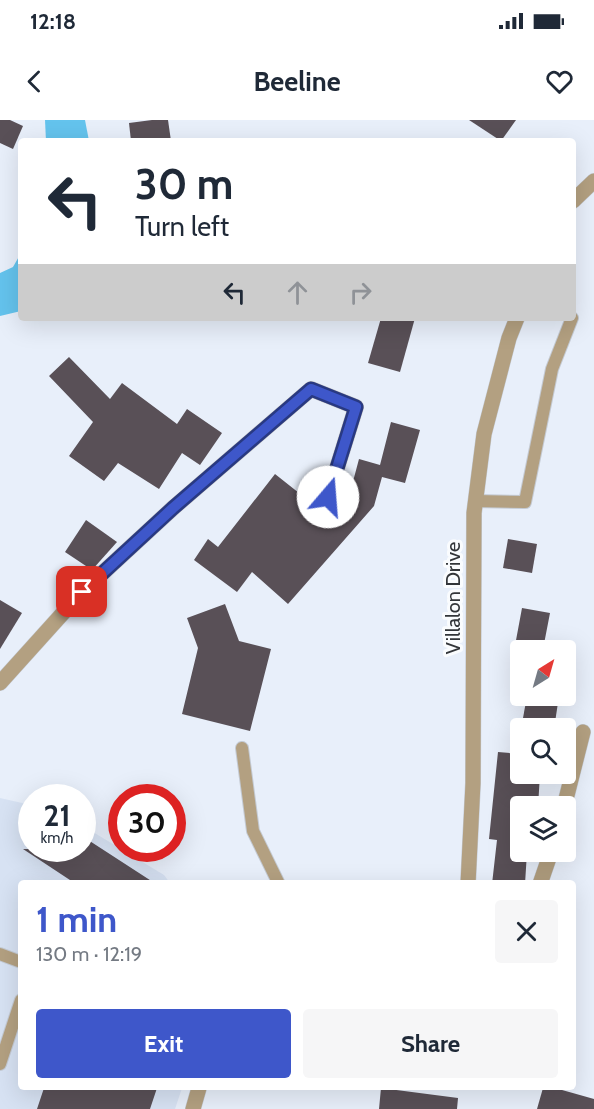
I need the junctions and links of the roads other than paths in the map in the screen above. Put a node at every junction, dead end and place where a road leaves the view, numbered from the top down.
1 (594, 181) edge
2 (576, 198) edge
3 (516, 321) edge
4 (572, 321) edge
5 (328, 497) dead end
6 (476, 501) junction
7 (0, 683) edge
8 (583, 732) dead end
9 (242, 748) dead end
10 (567, 796) edge
11 (548, 862) edge
12 (277, 880) edge
13 (468, 880) edge
14 (541, 880) edge
15 (0, 954) edge
16 (18, 961) edge
17 (18, 1009) edge
18 (0, 1064) edge
19 (198, 1090) edge
20 (193, 1109) edge

1 - 2 street
3 - 6 street, Villalon Drive
4 - 6 lane
5 - 7 street
6 - 13 street, Villalon Drive
8 - 10 street
9 - 12 lane
11 - 14 street
15 - 16 lane
17 - 18 lane
19 - 20 street

